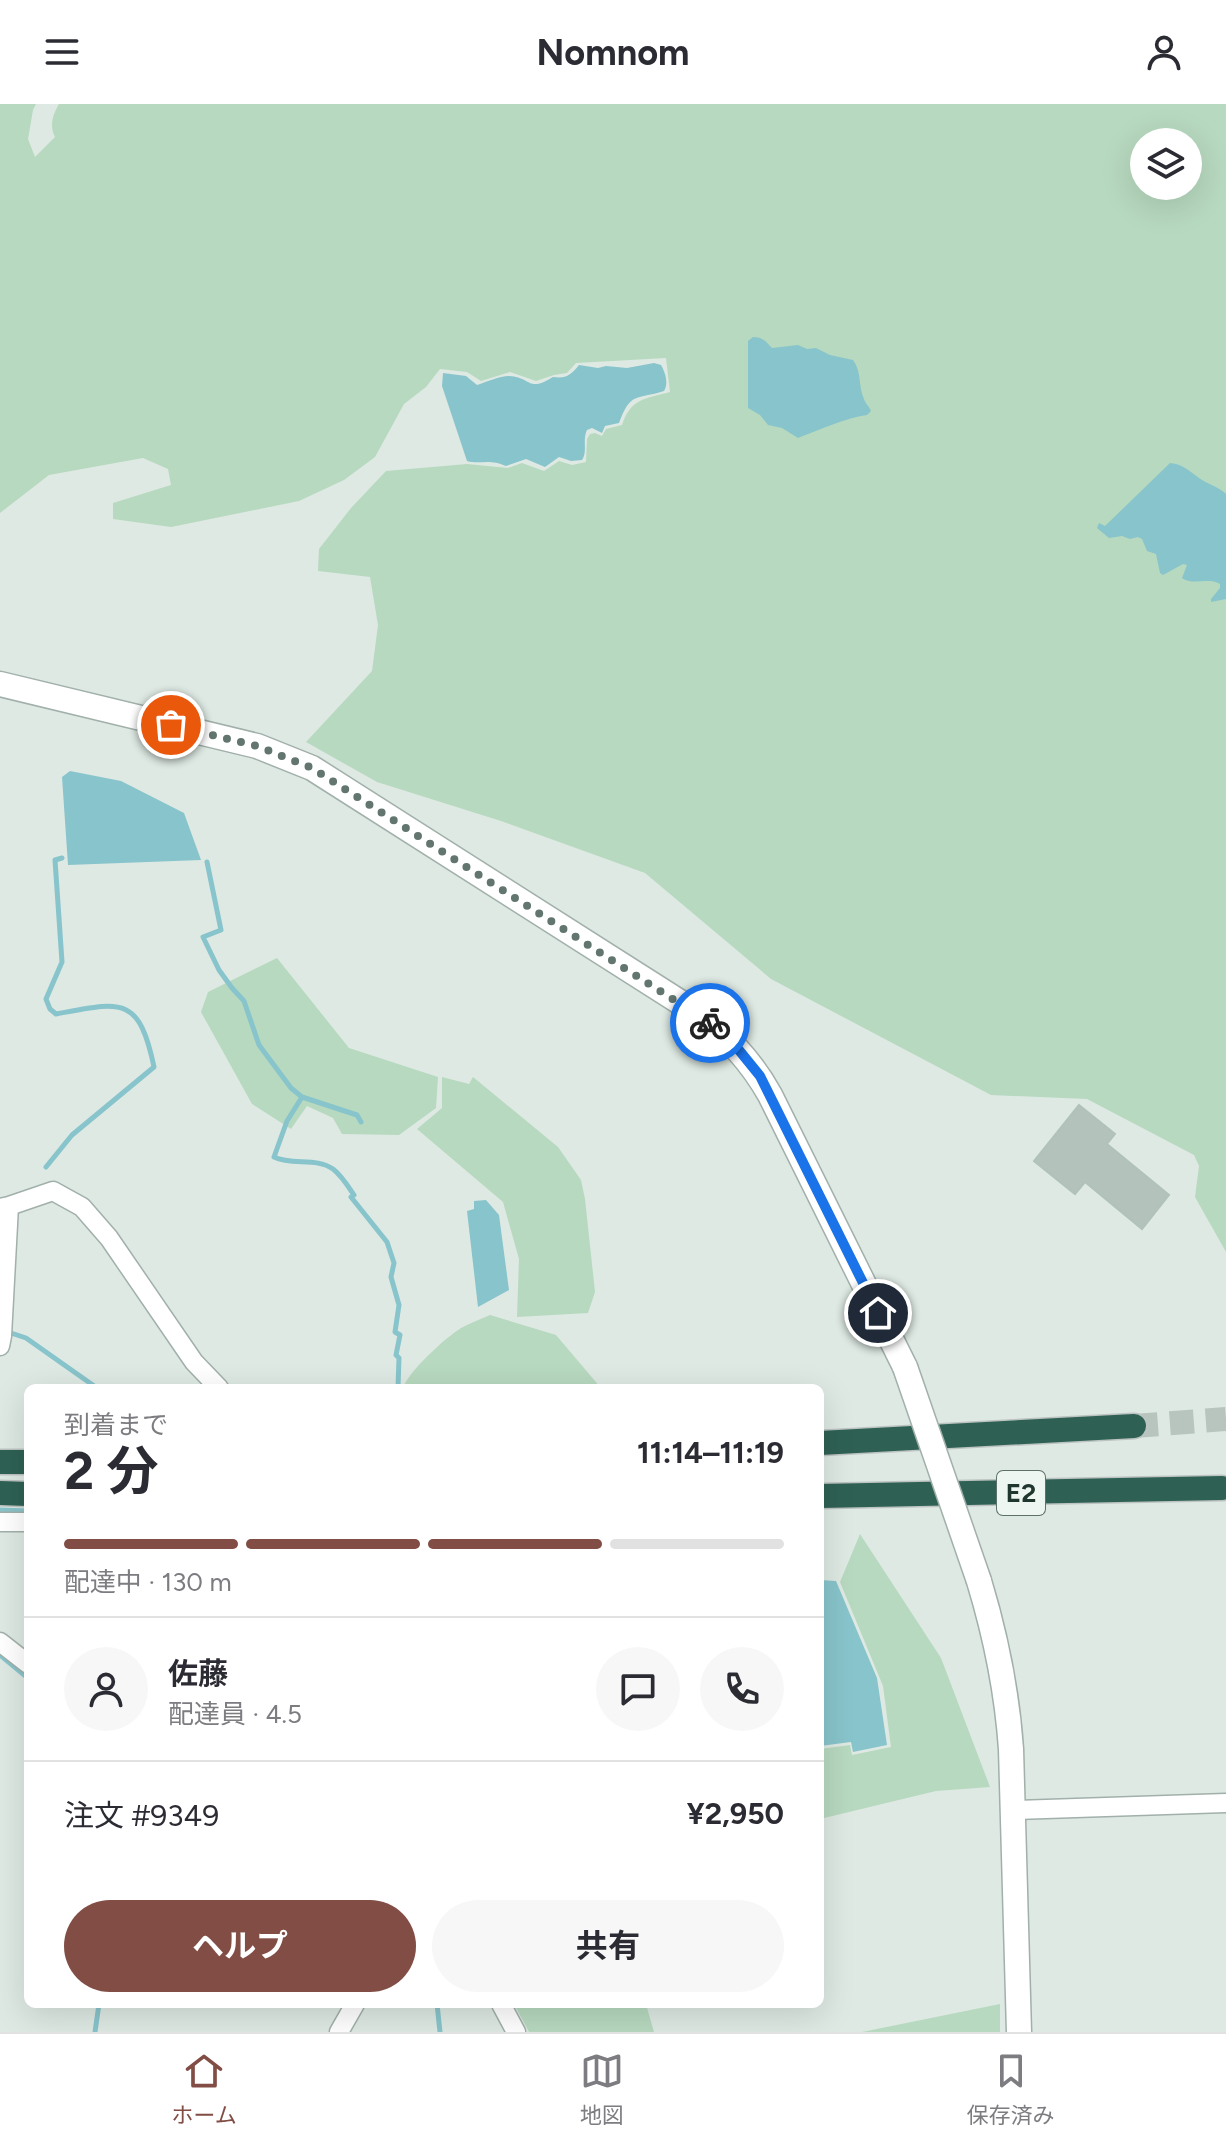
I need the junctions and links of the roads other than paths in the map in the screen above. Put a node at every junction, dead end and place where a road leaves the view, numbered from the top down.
1 (0, 684) edge
2 (5, 1207) edge
3 (0, 1346) edge
4 (215, 1384) edge
5 (1134, 1426) tunnel mouth
6 (824, 1443) edge
7 (0, 1462) edge
8 (24, 1462) edge
9 (1222, 1488) dead end
10 (0, 1493) edge
11 (24, 1494) edge
12 (824, 1496) edge
13 (0, 1522) edge
14 (24, 1522) edge
15 (0, 1642) edge
16 (24, 1661) edge
17 (1226, 1803) edge
18 (1013, 1810) junction
19 (353, 2008) edge
20 (503, 2008) edge
21 (339, 2032) edge
22 (516, 2032) edge
23 (1019, 2032) edge

1 - 18 street, bridge
2 - 3 street
2 - 4 street
5 - 6 highway, E2
7 - 8 highway
9 - 12 highway, E2
10 - 11 highway
13 - 14 street
15 - 16 street
17 - 18 street
18 - 23 street
19 - 21 street
20 - 22 street

